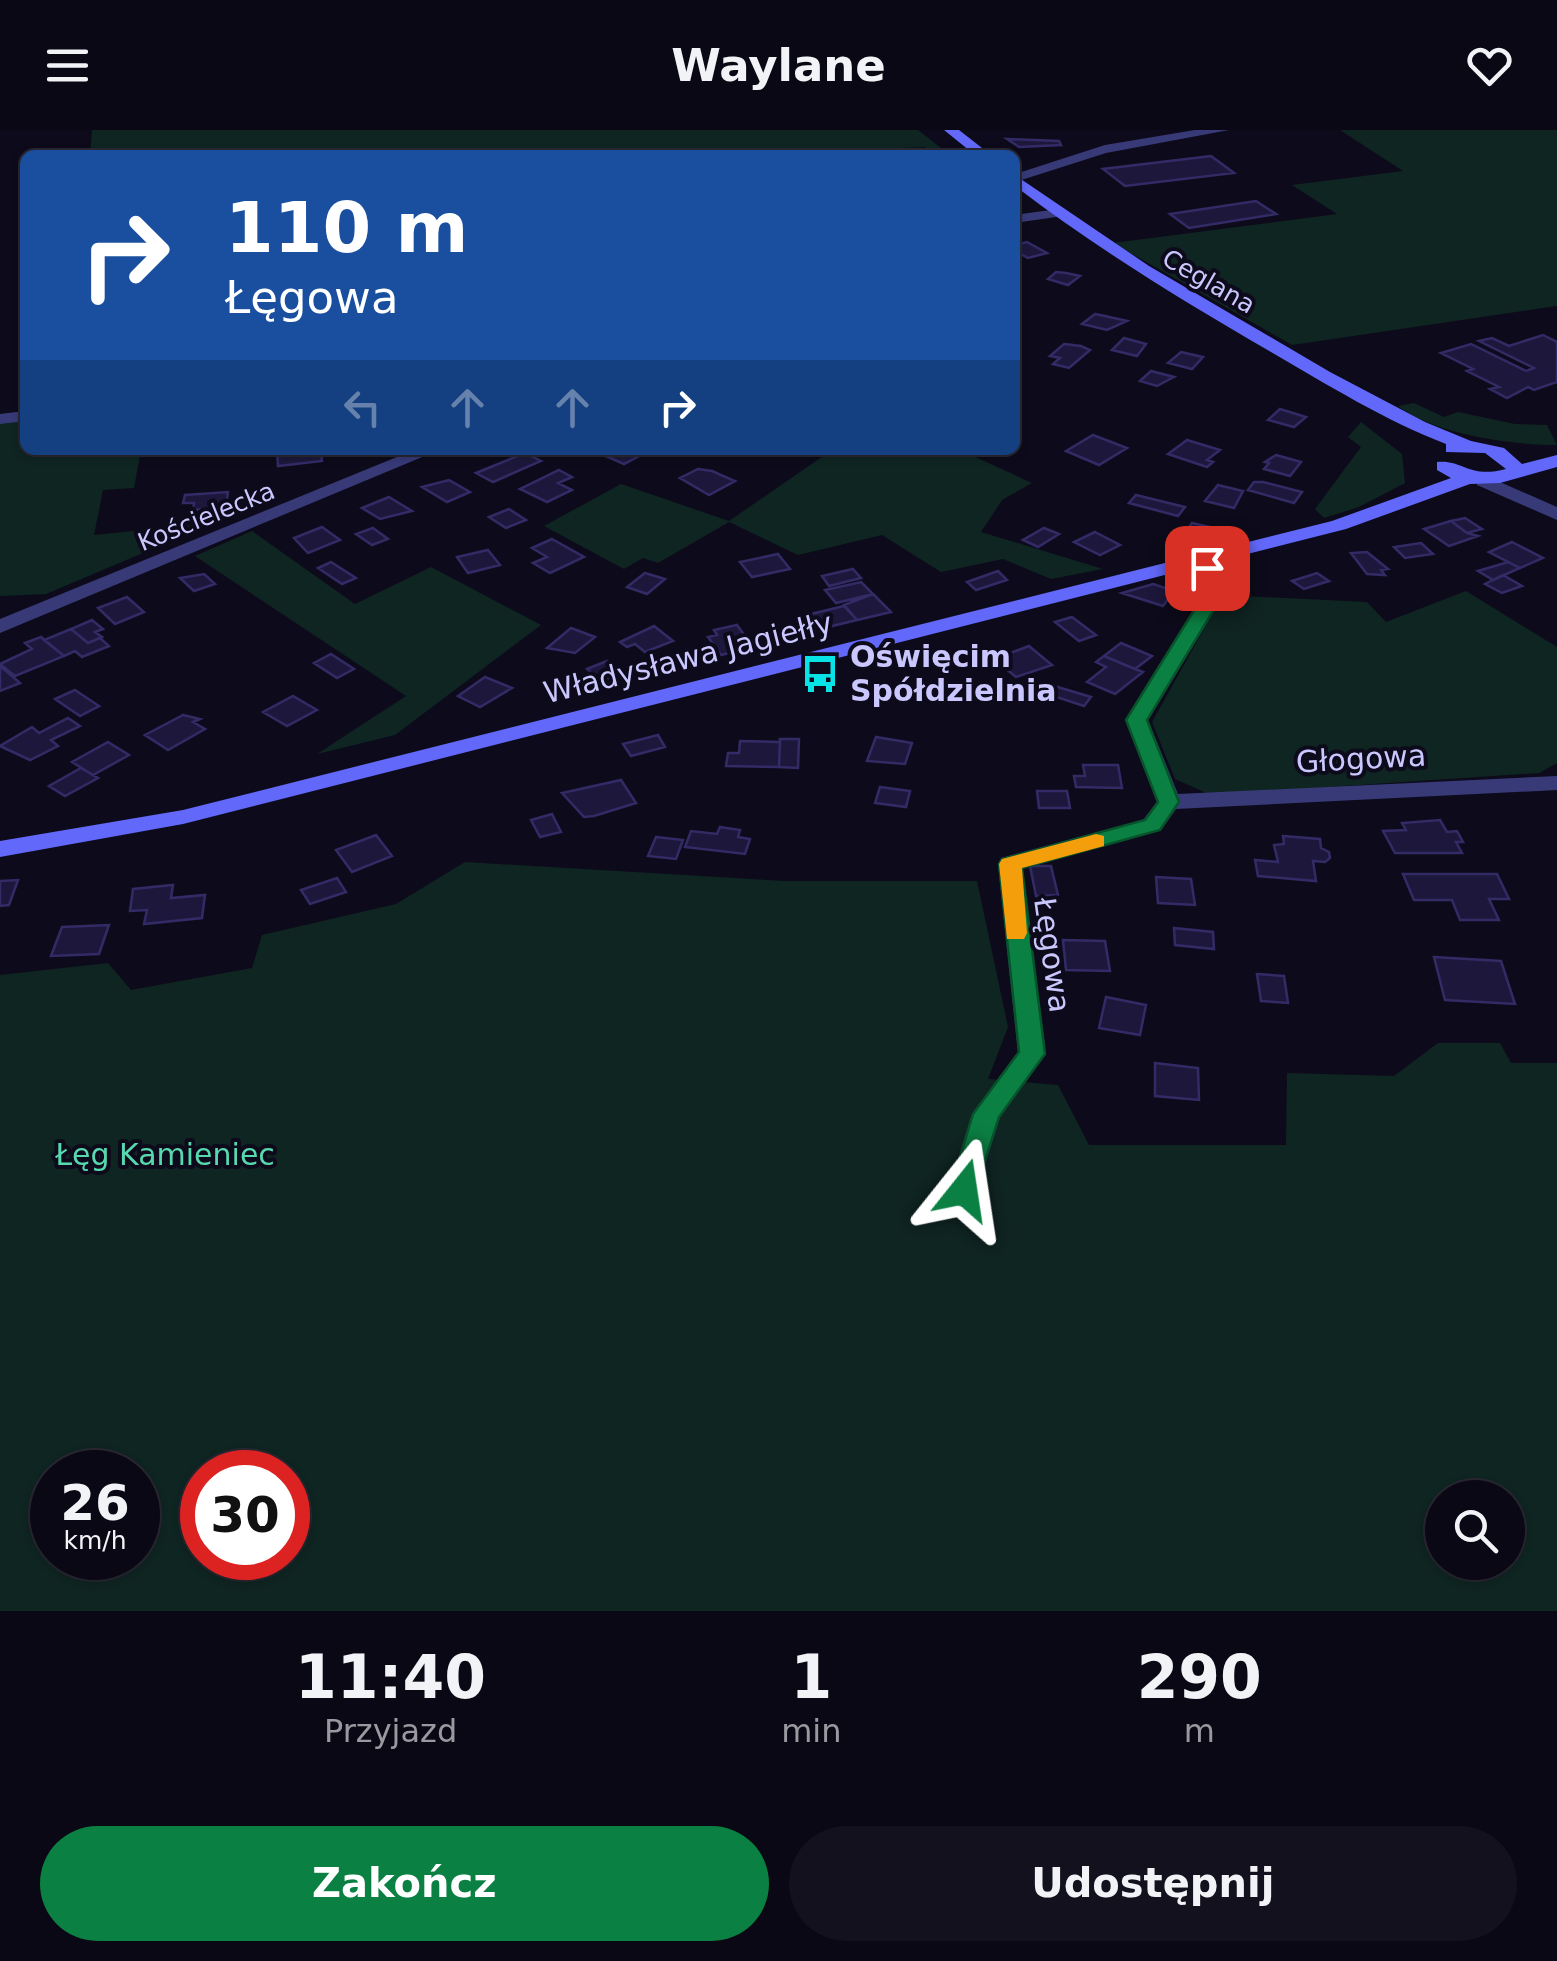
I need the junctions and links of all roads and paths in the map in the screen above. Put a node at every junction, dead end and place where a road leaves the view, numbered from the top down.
1 (952, 130) edge
2 (1222, 130) edge
3 (978, 150) edge
4 (1020, 178) edge
5 (1020, 183) edge
6 (1058, 213) junction
7 (1020, 218) edge
8 (1387, 411) junction
9 (1468, 446) junction
10 (1557, 452) edge
11 (1500, 453) junction
12 (418, 455) edge
13 (1443, 460) junction
14 (1557, 461) edge
15 (1514, 472) junction
16 (1477, 480) junction
17 (1388, 509) junction
18 (1555, 513) edge
19 (1200, 559) junction
20 (0, 627) edge
21 (1557, 783) edge
22 (1168, 802) junction
23 (0, 849) edge
24 (964, 1190) dead end

1 - 3 street
2 - 4 street, Ceglana
5 - 6 street, Ceglana
6 - 7 street
6 - 8 street, Ceglana
8 - 9 street, Ceglana
8 - 13 street, Ceglana
9 - 11 street, Ceglana
9 - 13 street
10 - 11 street
11 - 15 street
12 - 20 street, Kościelecka
13 - 16 street, Ceglana
13 - 17 street, Władysława Jagiełły
14 - 15 street
15 - 16 street, Władysława Jagiełły
15 - 18 street
16 - 17 street, Władysława Jagiełły
16 - 18 street
17 - 19 street, Władysława Jagiełły
19 - 22 street
19 - 23 street, Władysława Jagiełły
21 - 22 street, Głogowa
22 - 24 street, Łęgowa

